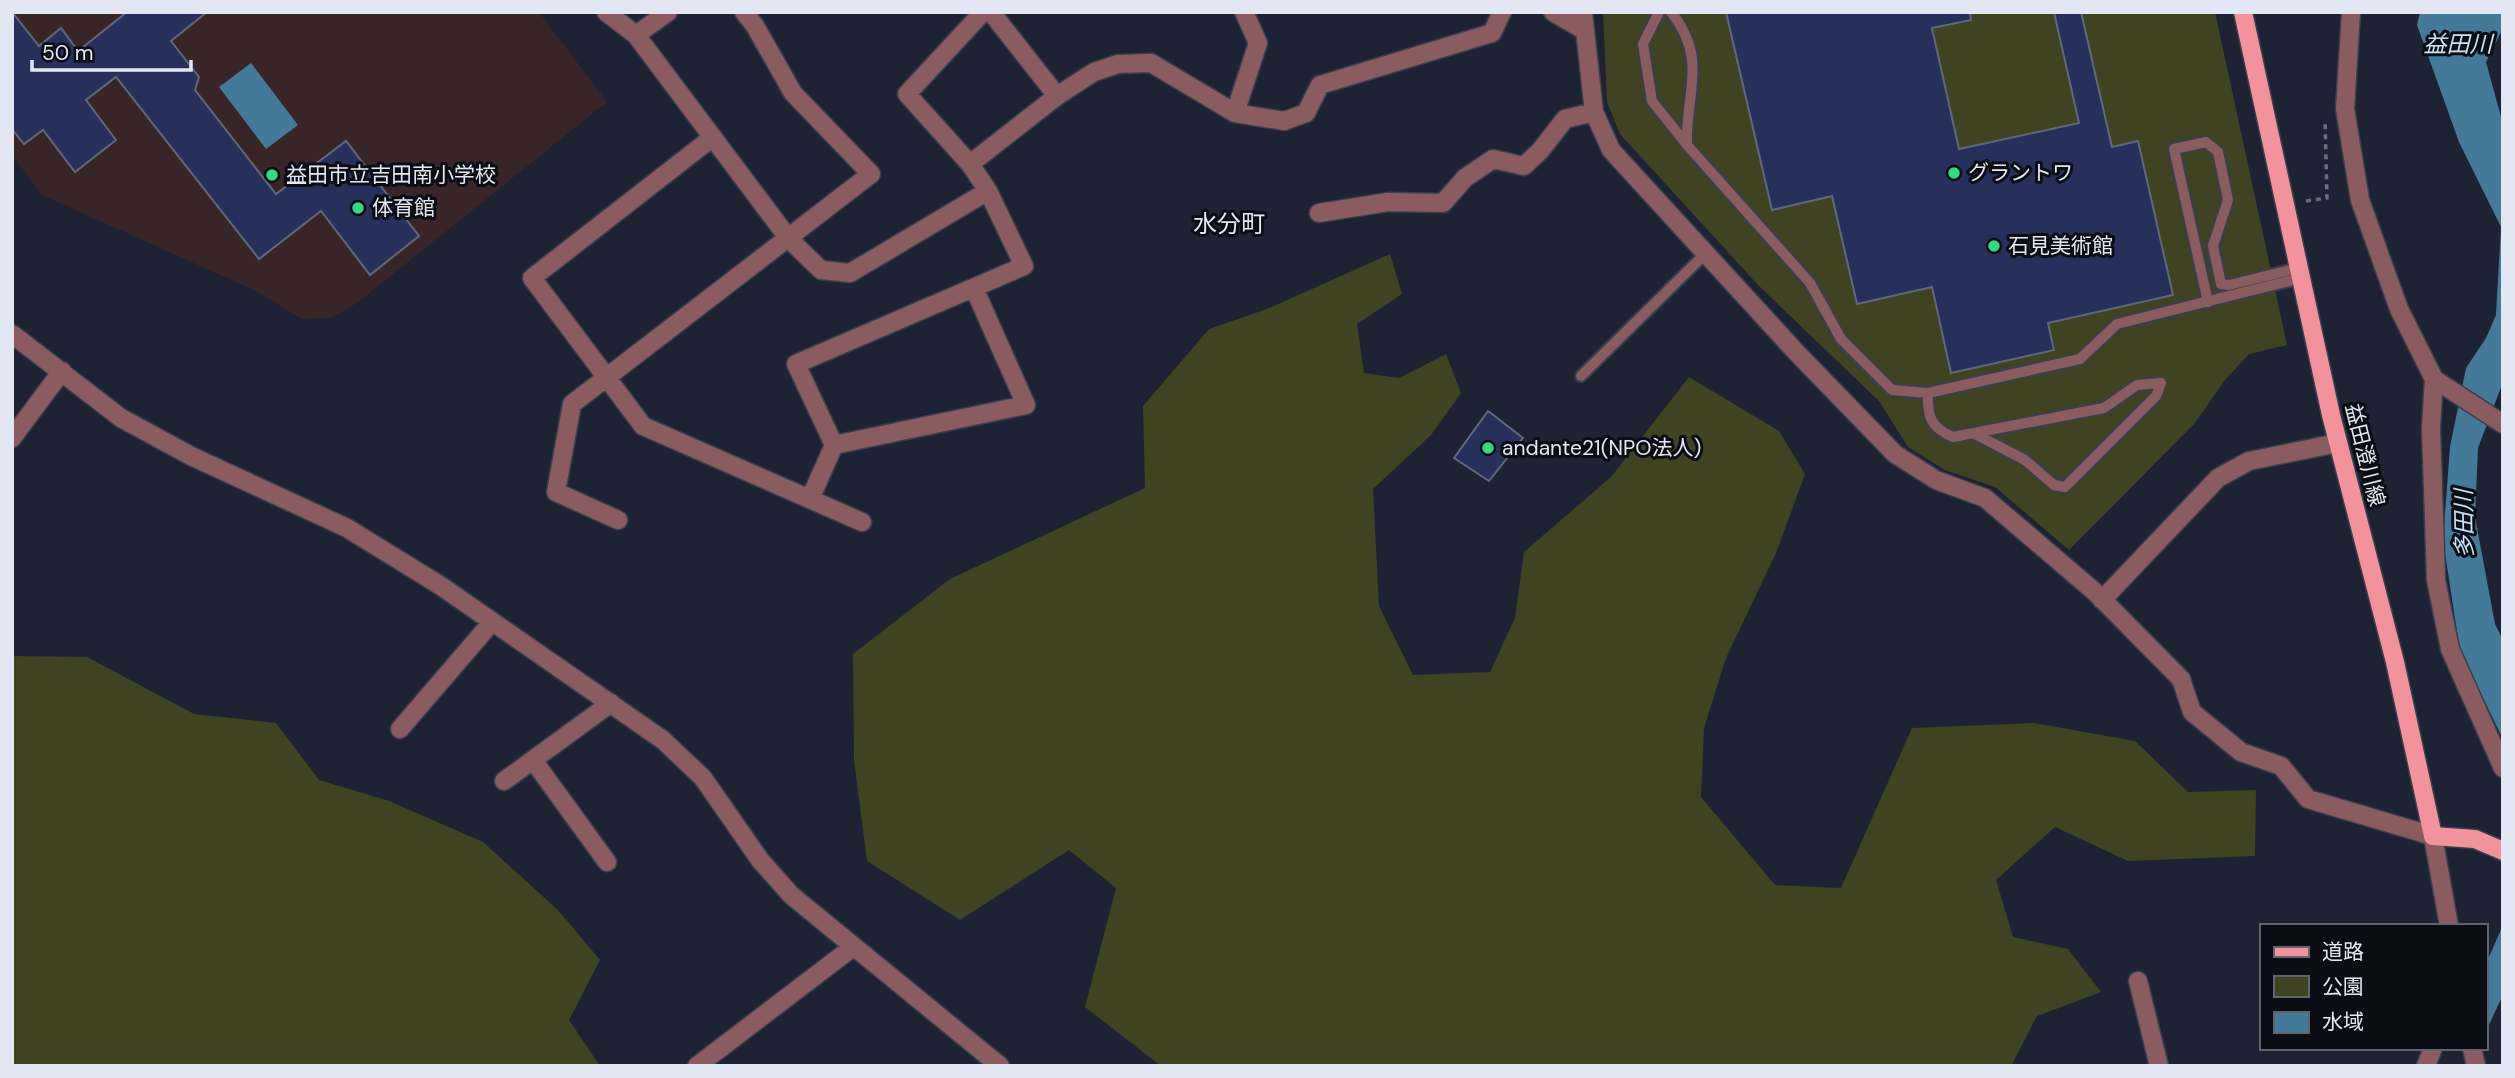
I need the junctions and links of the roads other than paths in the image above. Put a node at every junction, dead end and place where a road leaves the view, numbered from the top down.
1 (606, 12) edge
2 (668, 12) edge
3 (744, 12) edge
4 (983, 12) edge
5 (990, 12) edge
6 (1244, 12) edge
7 (1502, 12) edge
8 (1553, 12) edge
9 (1659, 12) edge
10 (1671, 12) edge
11 (2243, 12) edge
12 (2351, 12) edge
13 (1582, 21) edge
14 (636, 34) junction
15 (1057, 96) junction
16 (1594, 112) junction
17 (1234, 113) junction
18 (713, 137) junction
19 (1686, 145) junction
20 (970, 164) junction
21 (988, 191) junction
22 (1319, 213) dead end
23 (789, 239) junction
24 (1705, 254) junction
25 (2300, 273) junction
26 (974, 288) junction
27 (2208, 302) junction
28 (12, 334) edge
29 (62, 371) junction
30 (1581, 376) dead end
31 (606, 378) junction
32 (2434, 379) junction
33 (1928, 393) junction
34 (2501, 423) edge
35 (1973, 433) junction
36 (12, 438) edge
37 (2338, 443) junction
38 (834, 445) junction
39 (810, 499) junction
40 (618, 520) dead end
41 (862, 522) dead end
42 (2102, 600) junction
43 (492, 622) junction
44 (611, 703) junction
45 (400, 729) dead end
46 (533, 760) junction
47 (2503, 768) edge
48 (504, 781) dead end
49 (2433, 836) junction
50 (2503, 851) edge
51 (607, 862) dead end
52 (2449, 924) edge
53 (853, 947) junction
54 (2138, 981) dead end
55 (696, 1066) edge
56 (1000, 1066) edge
57 (2159, 1066) edge

1 - 14 street
2 - 14 street
3 - 23 street
4 - 20 street
5 - 15 street
6 - 17 street
7 - 17 street
8 - 13 street
9 - 19 lane
10 - 19 lane
11 - 25 main road, 益田澄川線
12 - 32 street
13 - 16 street
14 - 18 street
15 - 17 street
15 - 20 street
16 - 22 street
16 - 24 street
18 - 23 street
18 - 31 street
19 - 33 lane
20 - 21 street
21 - 23 street
21 - 26 street
23 - 31 street
24 - 30 lane
24 - 42 street
25 - 27 lane
25 - 27 lane
25 - 37 main road, 益田澄川線
26 - 38 street
26 - 38 street
27 - 33 lane
28 - 29 street
29 - 36 street
29 - 43 street
31 - 39 street
31 - 40 street
32 - 34 street
32 - 47 street
33 - 35 lane
35 - 35 lane
37 - 42 street
37 - 49 main road, 益田澄川線
38 - 39 street
39 - 41 street
42 - 49 street
43 - 44 street
43 - 45 street
44 - 46 street
44 - 53 street
46 - 48 street
46 - 51 street
49 - 50 main road
49 - 52 street
53 - 55 street
53 - 56 street
54 - 57 street

